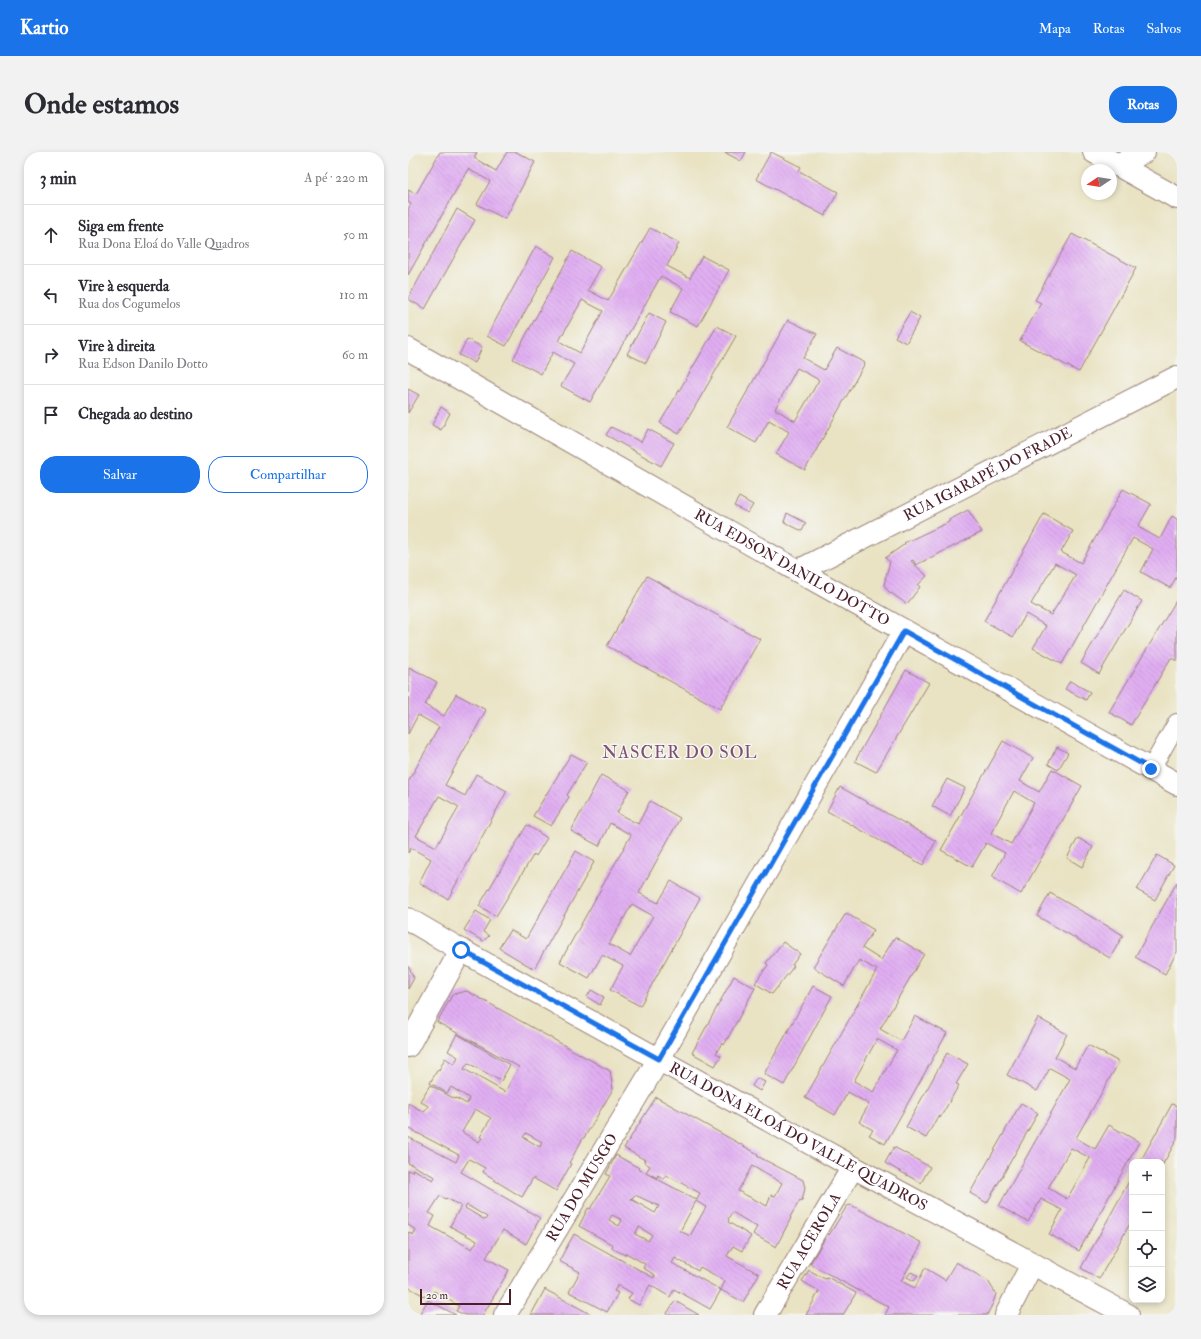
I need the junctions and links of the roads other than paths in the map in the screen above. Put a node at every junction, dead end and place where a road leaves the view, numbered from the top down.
1 (1094, 152) edge
2 (1144, 152) edge
3 (1117, 164) junction
4 (1177, 198) edge
5 (408, 349) edge
6 (1177, 377) edge
7 (798, 571) junction
8 (904, 631) junction
9 (1177, 723) edge
10 (1151, 769) junction
11 (1177, 784) edge
12 (408, 919) edge
13 (461, 950) junction
14 (408, 1046) edge
15 (659, 1059) junction
16 (853, 1167) junction
17 (1032, 1264) junction
18 (505, 1315) edge
19 (765, 1315) edge
20 (1006, 1315) edge
21 (1128, 1315) edge

1 - 3 street
2 - 3 street
3 - 4 street
5 - 7 street, RUA EDSON DANILO DOTTO
6 - 7 street, RUA IGARAPÉ DO FRADE
7 - 8 street, RUA EDSON DANILO DOTTO
8 - 10 street, RUA EDSON DANILO DOTTO
8 - 15 street, RUA DO MUSGO
9 - 10 lane
10 - 11 street, RUA EDSON DANILO DOTTO
12 - 13 street, RUA DONA ELOÁ DO VALLE QUADROS
13 - 14 street
13 - 15 street, RUA DONA ELOÁ DO VALLE QUADROS
15 - 16 street, RUA DONA ELOÁ DO VALLE QUADROS
15 - 18 street, RUA DO MUSGO
16 - 17 street, RUA DONA ELOÁ DO VALLE QUADROS
16 - 19 street, RUA ACEROLA
17 - 20 street
17 - 21 street, RUA DONA ELOÁ DO VALLE QUADROS

